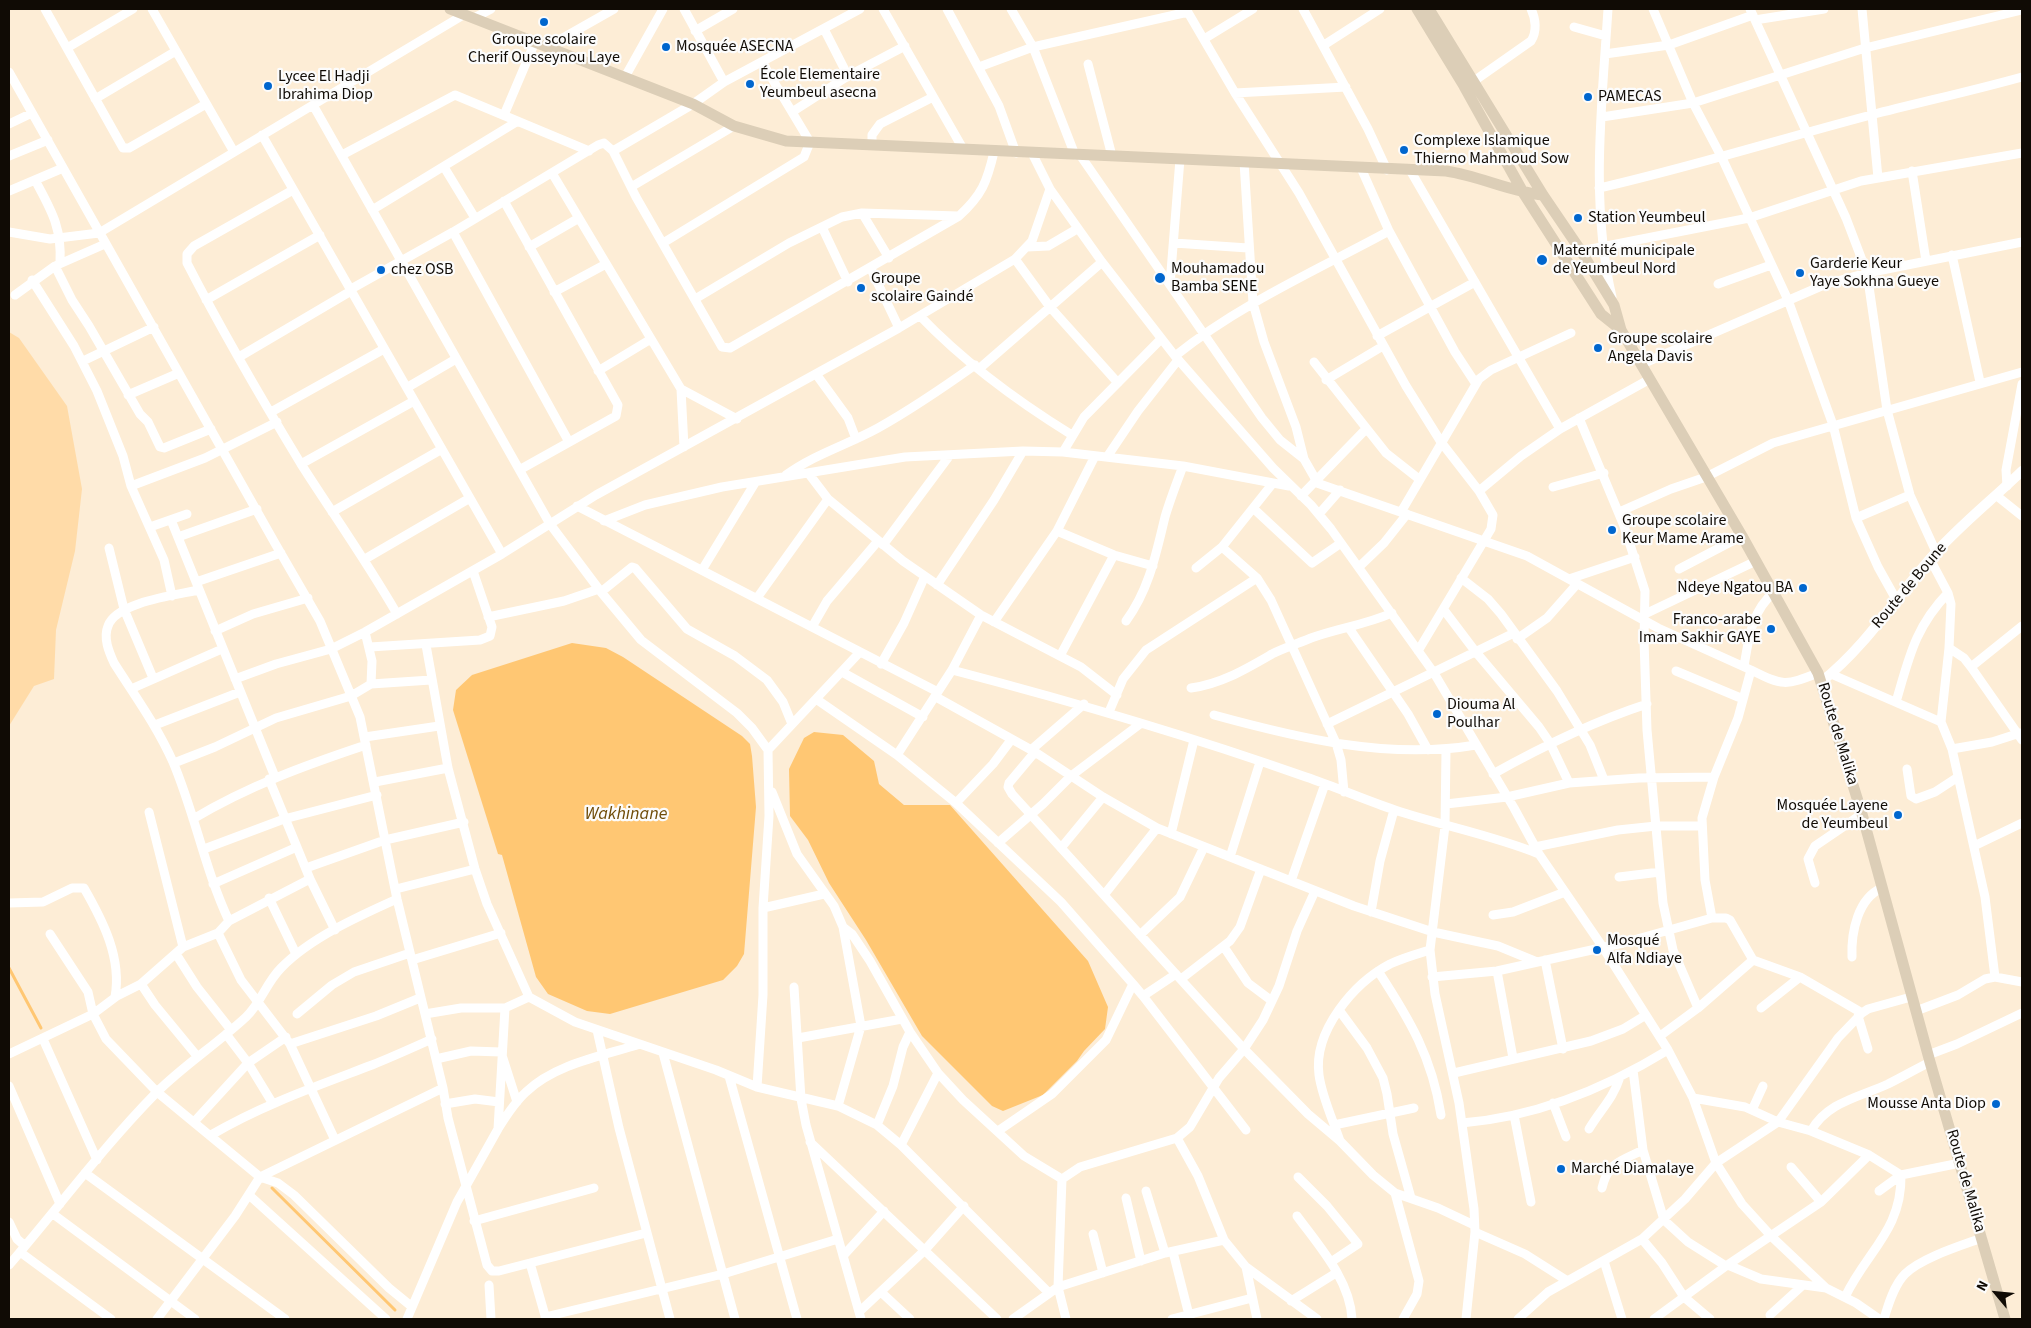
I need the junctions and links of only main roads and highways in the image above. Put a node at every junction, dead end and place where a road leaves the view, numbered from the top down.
1 (450, 9) edge
2 (1417, 9) edge
3 (1429, 9) edge
4 (1524, 194) junction
5 (1543, 196) junction
6 (1621, 330) junction
7 (2005, 1319) edge

1 - 4 main road
2 - 4 main road, Route de Malika
3 - 5 main road, Route de Malika
4 - 5 main road
4 - 6 main road, Route de Malika
5 - 6 main road, Route de Malika
6 - 7 main road, Route de Malika

